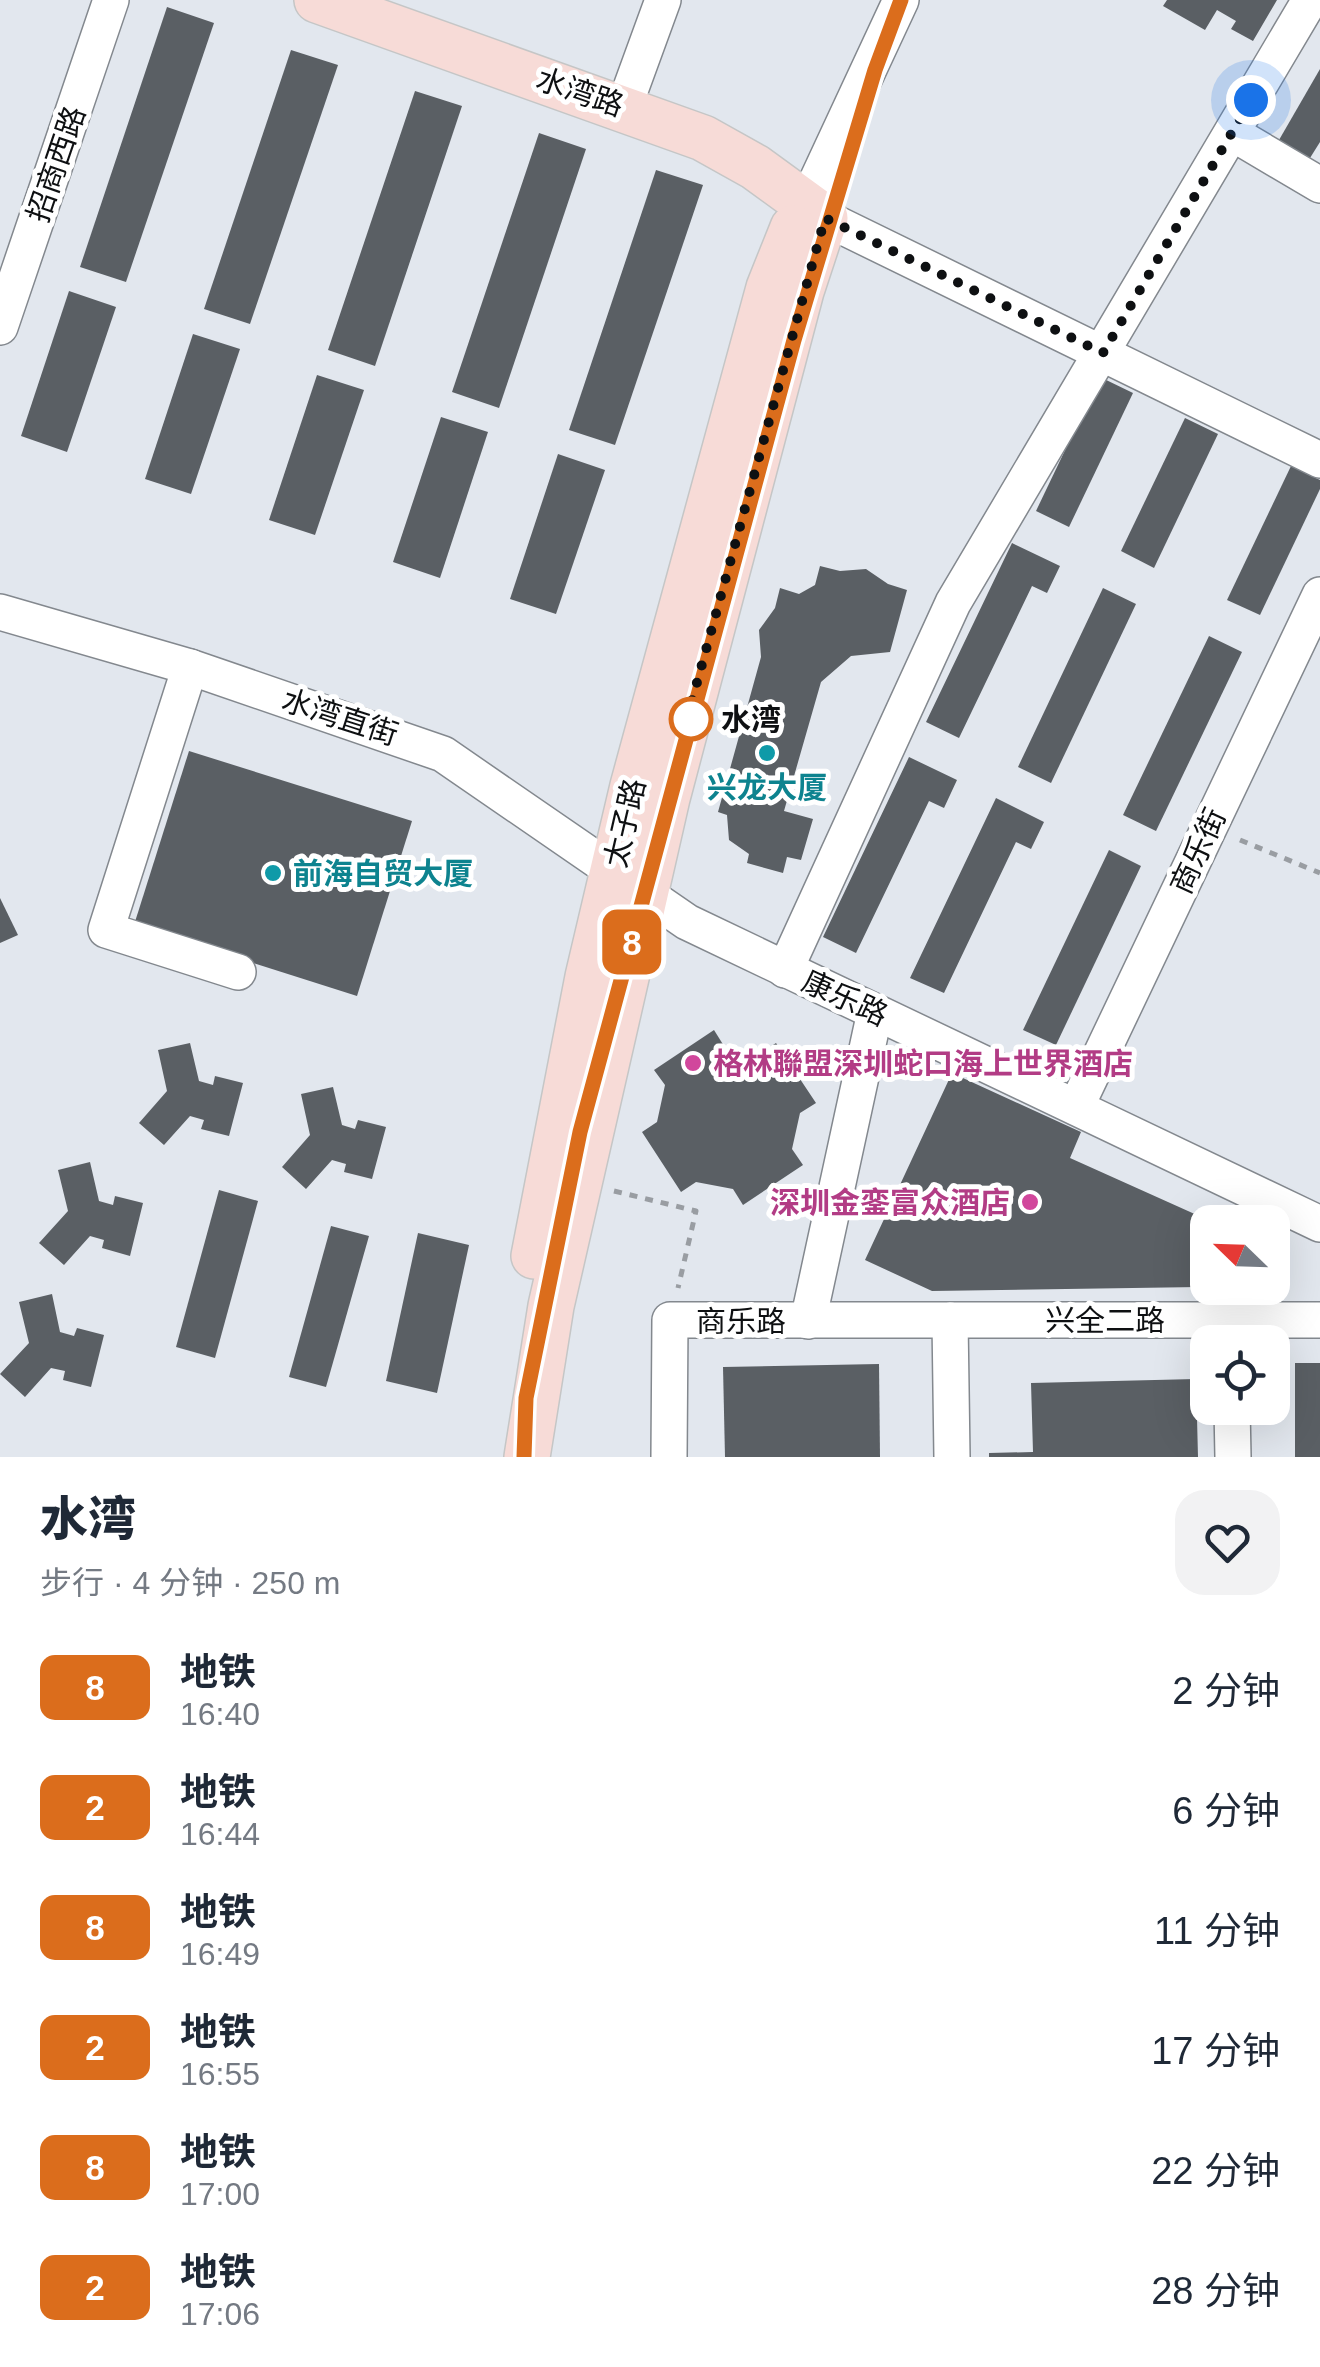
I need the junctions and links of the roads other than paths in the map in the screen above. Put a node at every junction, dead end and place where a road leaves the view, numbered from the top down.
1 (111, 0) edge
2 (317, 0) edge
3 (663, 0) edge
4 (901, 0) edge
5 (1310, 0) edge
6 (624, 107) junction
7 (1232, 133) junction
8 (1320, 185) edge
9 (815, 211) junction
10 (0, 327) edge
11 (1103, 353) junction
12 (1320, 460) edge
13 (1320, 595) edge
14 (0, 612) edge
15 (190, 667) junction
16 (629, 884) junction
17 (785, 970) junction
18 (238, 972) dead end
19 (875, 1012) junction
20 (1076, 1107) junction
21 (1320, 1224) edge
22 (950, 1320) junction
23 (1320, 1320) edge
24 (808, 1321) junction
25 (1280, 1325) edge
26 (1190, 1329) edge
27 (1232, 1425) edge
28 (502, 1457) edge
29 (527, 1457) edge
30 (668, 1457) edge
31 (952, 1457) edge
32 (1233, 1457) edge

1 - 10 street, 招商西路
2 - 6 main road, 水湾路
3 - 6 street
4 - 9 street
5 - 7 street
6 - 9 main road, 水湾路
7 - 8 street
7 - 11 street
9 - 11 street
9 - 16 main road, 太子路
11 - 12 street
11 - 17 street
13 - 20 street, 商乐街
14 - 15 street, 水湾直街
15 - 16 street, 水湾直街
15 - 18 street
16 - 17 street, 康乐路
16 - 28 main road, 太子路
16 - 29 main road, 太子路
17 - 19 street, 康乐路
19 - 20 street, 康乐路
19 - 24 street
20 - 21 street, 康乐路
22 - 24 street, 商乐路
22 - 26 street, 兴全二路
22 - 31 street
23 - 25 street, 兴全二路
24 - 30 street, 商乐路
27 - 32 street

